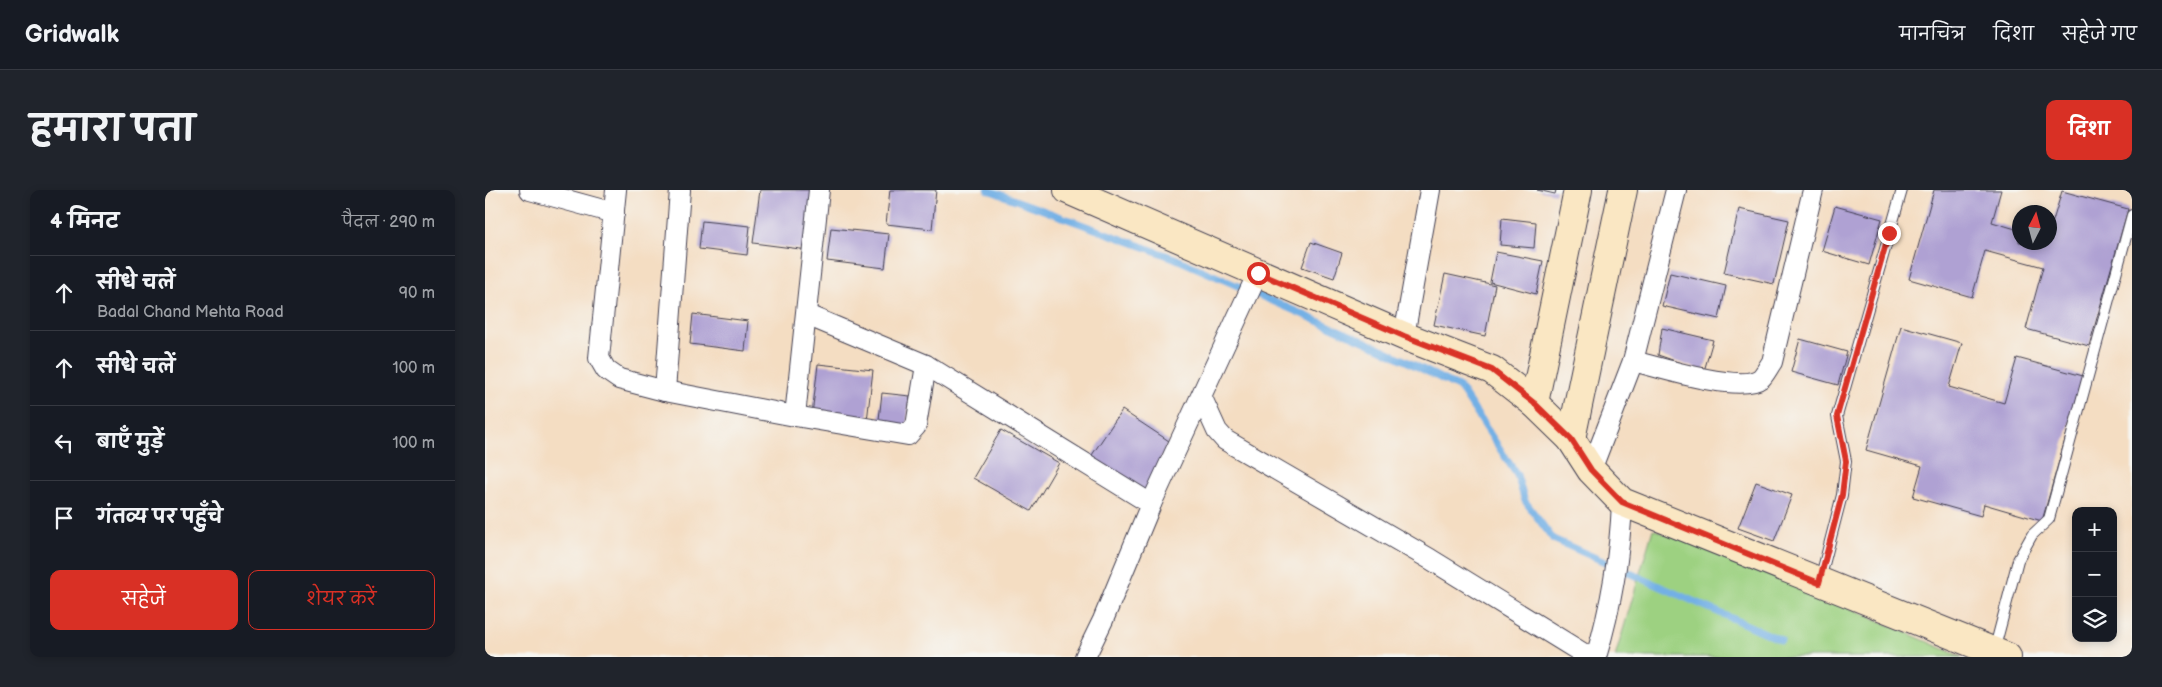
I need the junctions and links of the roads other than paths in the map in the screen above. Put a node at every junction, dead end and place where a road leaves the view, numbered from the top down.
1 (530, 190) edge
2 (616, 190) edge
3 (681, 190) edge
4 (819, 190) edge
5 (1068, 190) edge
6 (1430, 190) edge
7 (1578, 190) edge
8 (1623, 190) edge
9 (1676, 190) edge
10 (1813, 190) edge
11 (1902, 190) edge
12 (614, 213) junction
13 (2132, 215) edge
14 (1251, 289) junction
15 (807, 315) junction
16 (1404, 336) junction
17 (1633, 361) junction
18 (926, 366) junction
19 (665, 391) junction
20 (1202, 398) junction
21 (1534, 403) junction
22 (795, 416) junction
23 (1571, 439) junction
24 (1591, 470) junction
25 (1151, 504) junction
26 (1622, 515) junction
27 (1819, 583) junction
28 (2000, 655) edge
29 (1085, 657) edge
30 (1589, 657) edge
31 (1596, 657) edge

1 - 12 street
2 - 12 street
3 - 19 street
4 - 15 street
5 - 14 street
6 - 16 street
7 - 21 street
8 - 23 street
9 - 17 street
10 - 17 street
11 - 27 lane
12 - 19 street
13 - 28 lane
14 - 16 street
14 - 20 street
15 - 18 street
15 - 22 street
16 - 21 street
17 - 24 street
18 - 22 street
18 - 25 street
19 - 22 street
20 - 25 street
20 - 30 street
21 - 23 street
23 - 24 street
24 - 26 street
25 - 29 street
26 - 27 street
26 - 31 street
27 - 28 street

